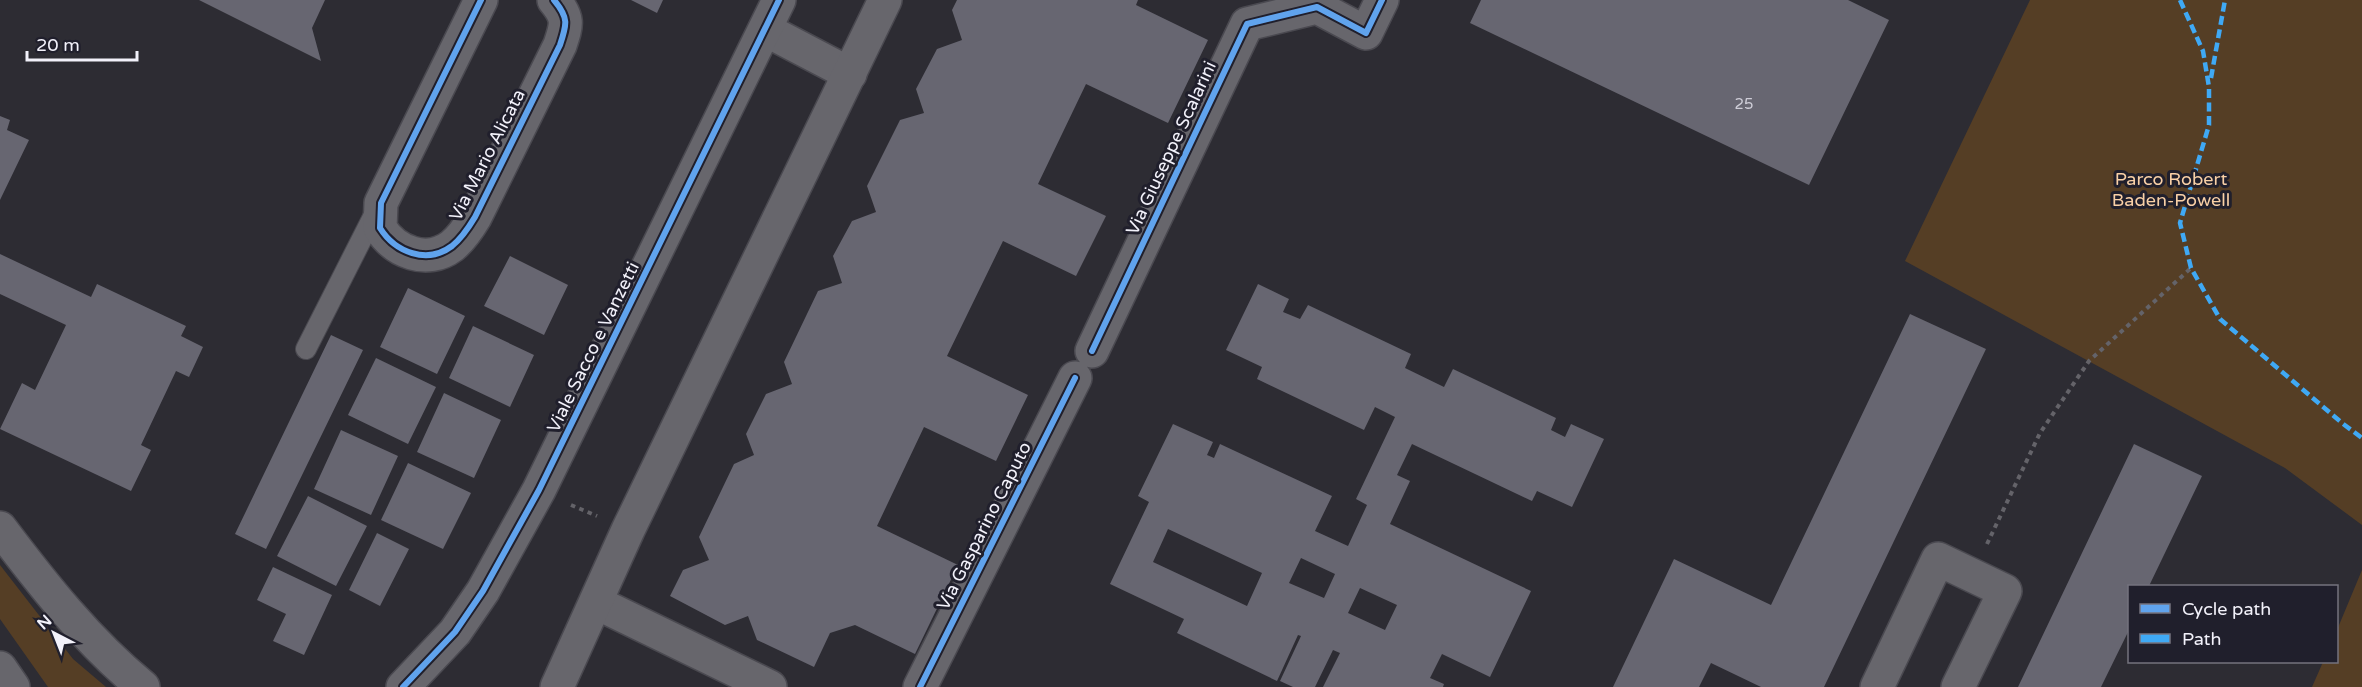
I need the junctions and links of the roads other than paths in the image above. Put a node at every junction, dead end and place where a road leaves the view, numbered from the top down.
1 (481, 0) edge
2 (554, 0) edge
3 (779, 0) edge
4 (885, 0) edge
5 (1382, 0) edge
6 (1318, 4) edge
7 (766, 30) junction
8 (850, 74) junction
9 (387, 190) junction
10 (306, 349) dead end
11 (1092, 351) dead end
12 (1075, 378) dead end
13 (0, 528) edge
14 (597, 603) junction
15 (0, 668) edge
16 (13, 687) edge
17 (142, 687) edge
18 (403, 687) edge
19 (557, 687) edge
20 (770, 687) edge
21 (920, 687) edge
22 (1876, 687) edge
23 (1958, 687) edge

1 - 9 street, Via Mario Alicata
2 - 9 street, Via Mario Alicata
3 - 7 street, Viale Sacco e Vanzetti
4 - 8 street
5 - 6 street, Via Giuseppe Scalarini
6 - 11 street, Via Giuseppe Scalarini
7 - 8 street
7 - 18 street, Viale Sacco e Vanzetti
8 - 14 street
9 - 10 lane
12 - 21 street, Via Gasparino Caputo
13 - 17 street
14 - 19 street
14 - 20 street
15 - 16 street
22 - 23 street

